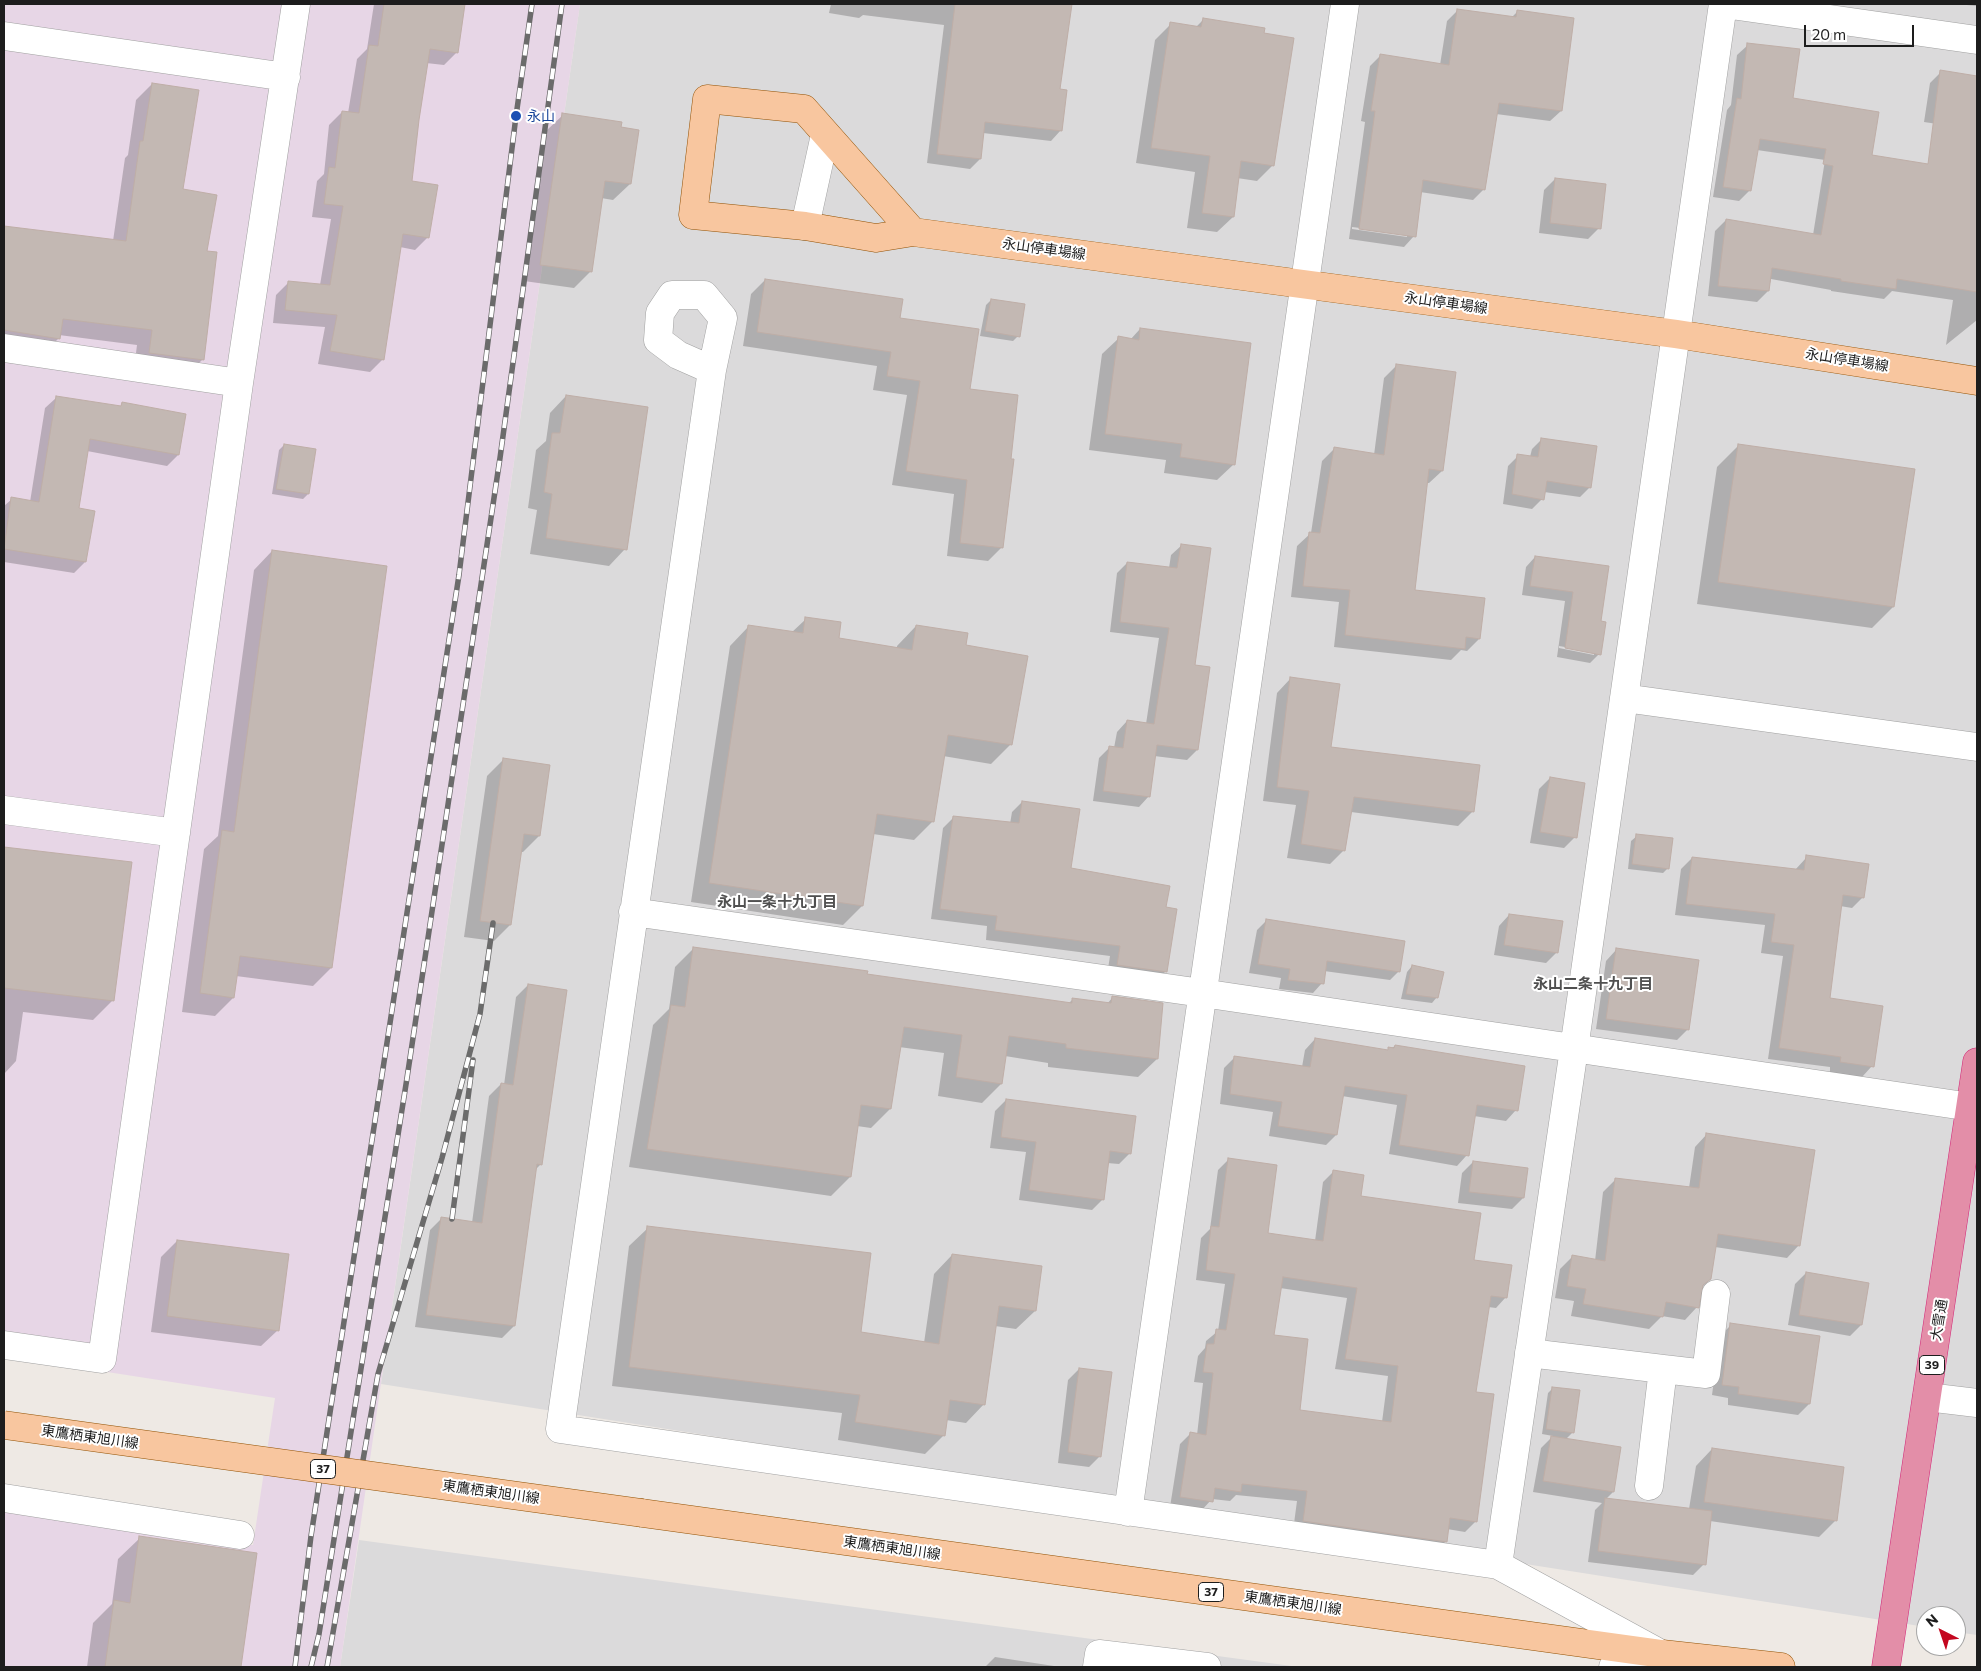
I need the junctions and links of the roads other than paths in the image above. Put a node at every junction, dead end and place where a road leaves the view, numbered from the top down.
1 (296, 4) edge
2 (1345, 4) edge
3 (1723, 4) edge
4 (4, 36) edge
5 (1977, 40) edge
6 (286, 78) junction
7 (825, 135) junction
8 (805, 226) junction
9 (913, 232) junction
10 (1305, 284) junction
11 (1676, 334) junction
12 (4, 348) edge
13 (712, 370) dead end
14 (1977, 381) edge
15 (239, 383) junction
16 (1624, 698) junction
17 (1977, 747) edge
18 (4, 810) edge
19 (176, 833) junction
20 (633, 912) junction
21 (1202, 992) junction
22 (1574, 1049) junction
23 (1977, 1062) edge
24 (1971, 1107) junction
25 (1716, 1294) dead end
26 (4, 1346) edge
27 (1529, 1353) junction
28 (1663, 1369) junction
29 (1927, 1397) junction
30 (1977, 1404) edge
31 (4, 1425) edge
32 (1649, 1486) dead end
33 (4, 1498) edge
34 (1128, 1512) junction
35 (240, 1535) dead end
36 (1498, 1565) junction
37 (1662, 1654) junction
38 (1097, 1667) edge
39 (1207, 1667) edge
40 (1613, 1667) edge
41 (1780, 1667) edge
42 (1886, 1667) edge

1 - 6 street
2 - 10 street
3 - 5 street
3 - 11 street
4 - 6 street
6 - 15 street
7 - 8 street
7 - 8 main road, 永山停車場線
7 - 9 main road, 永山停車場線
8 - 9 main road, 永山停車場線
9 - 10 main road, 永山停車場線
10 - 11 main road, 永山停車場線
10 - 21 street
11 - 14 main road, 永山停車場線
11 - 16 street
12 - 15 street
13 - 20 street
15 - 19 street
16 - 17 street
16 - 22 street
18 - 19 street
19 - 26 street
20 - 21 street
20 - 34 street
21 - 22 street
21 - 34 street
22 - 24 street
22 - 27 street
23 - 24 highway, 大雪通 / 39
24 - 29 highway, 大雪通 / 39
25 - 28 street
27 - 28 street
27 - 36 street
28 - 32 street
29 - 30 street
29 - 42 highway, 大雪通 / 39
31 - 37 main road, 東鷹栖東旭川線 / 37, bridge
33 - 35 street
34 - 36 street
36 - 37 street
37 - 40 street
37 - 41 main road, 東鷹栖東旭川線 / 37
38 - 39 street

